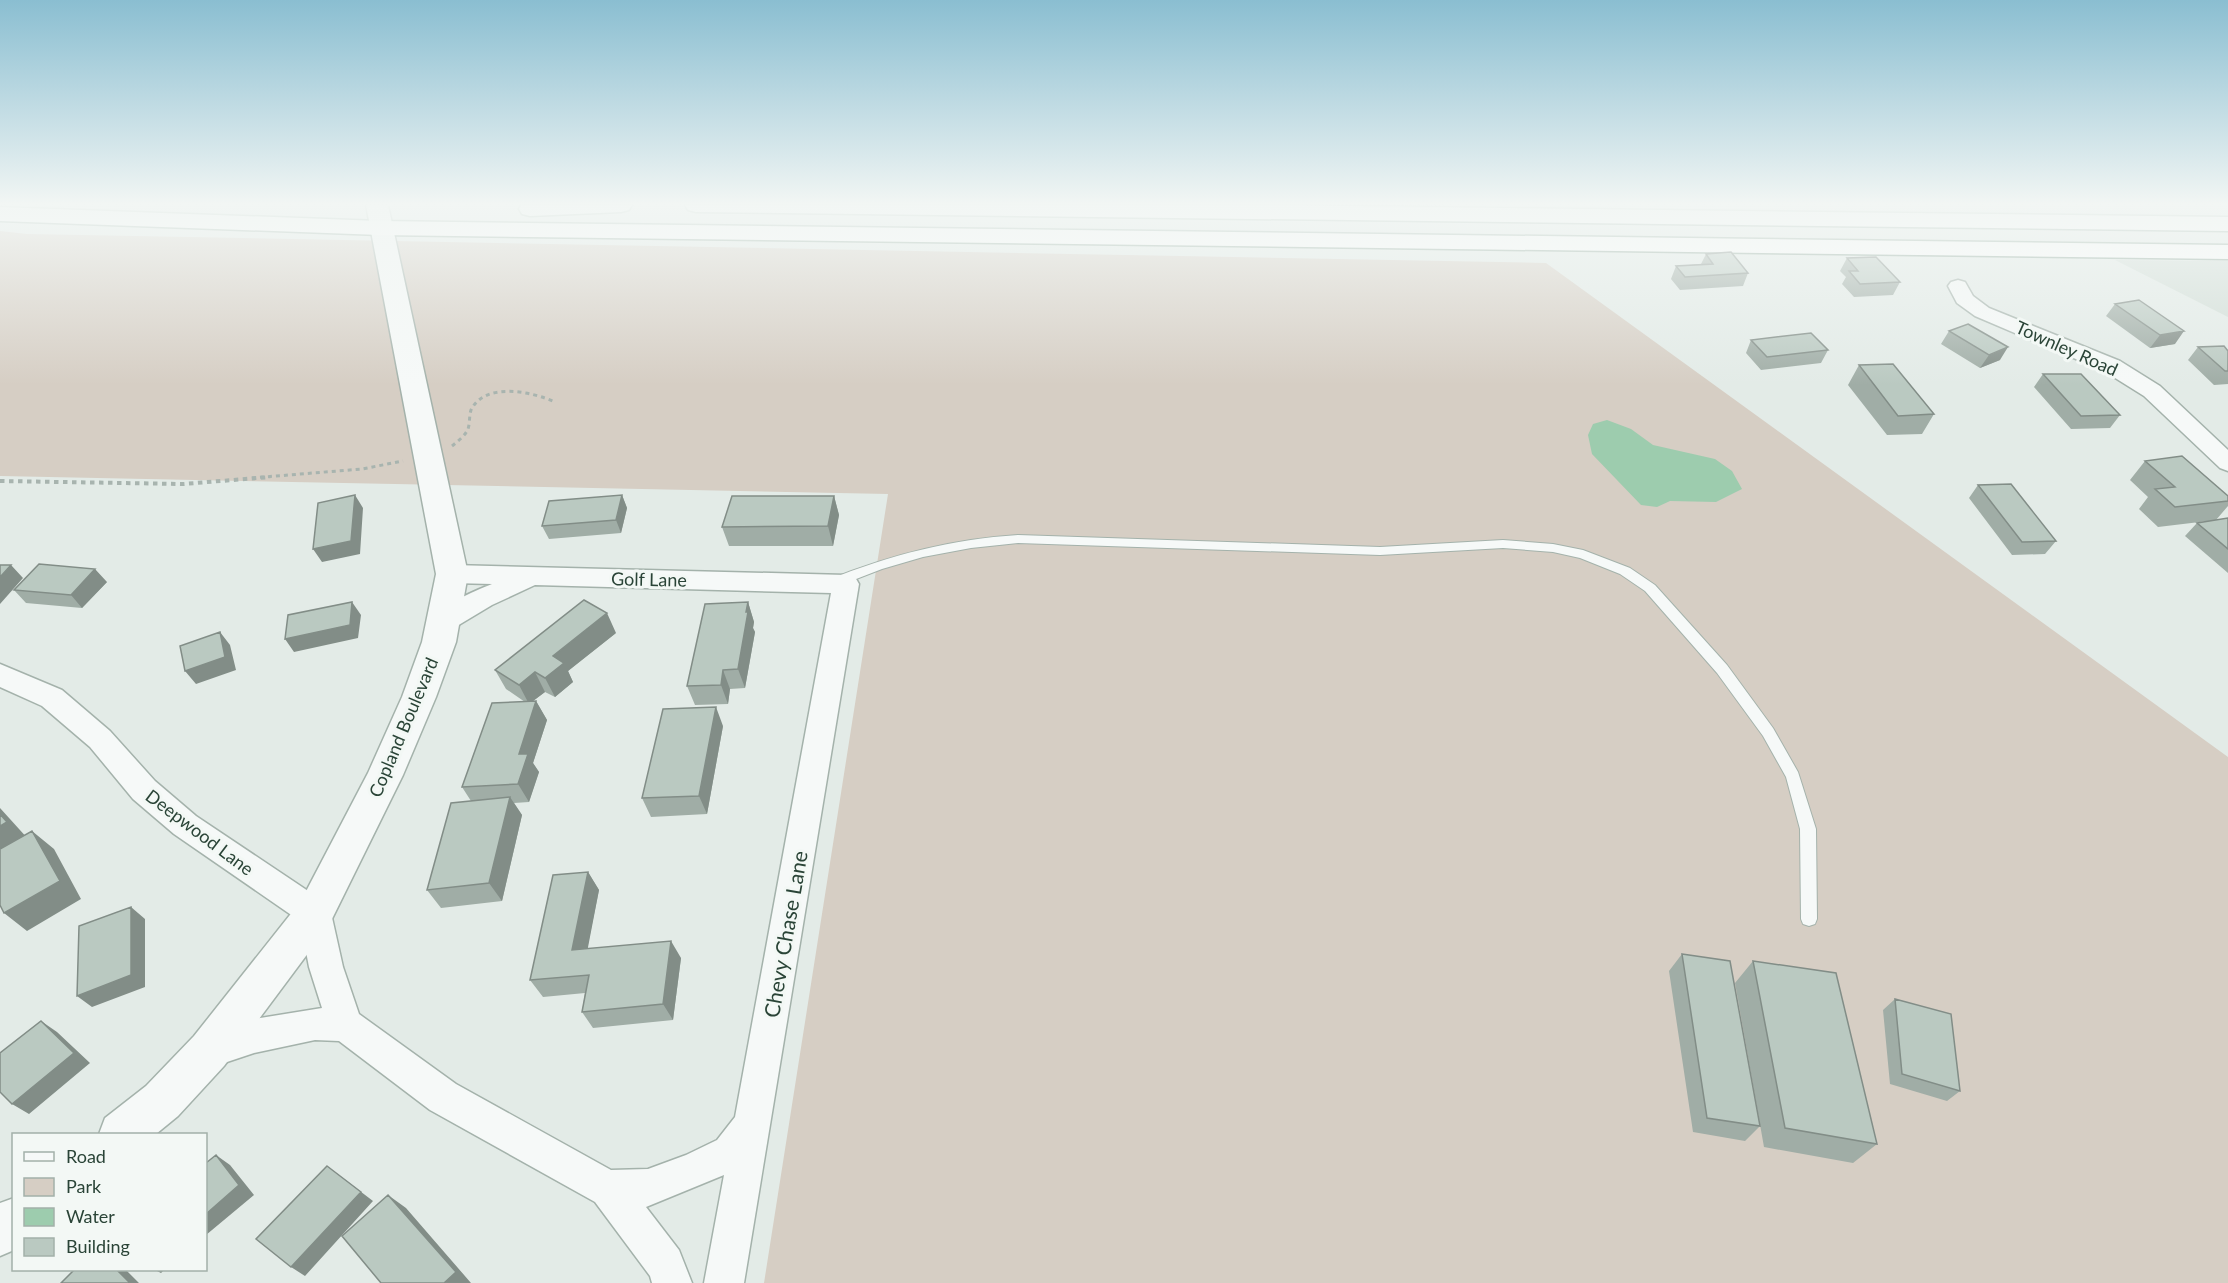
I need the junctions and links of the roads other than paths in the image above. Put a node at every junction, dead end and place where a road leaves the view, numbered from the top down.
1 (384, 265) edge
2 (1958, 286) dead end
3 (2228, 463) edge
4 (452, 574) junction
5 (541, 576) junction
6 (838, 584) junction
7 (442, 622) junction
8 (0, 675) edge
9 (315, 913) junction
10 (1809, 919) dead end
11 (345, 1025) junction
12 (209, 1052) junction
13 (751, 1126) junction
14 (122, 1133) edge
15 (608, 1189) junction
16 (12, 1223) edge
17 (0, 1232) edge
18 (672, 1283) edge
19 (724, 1283) edge

1 - 4 street, Copland Boulevard
2 - 3 street, Townley Road
4 - 5 street, Golf Lane
4 - 7 street, Copland Boulevard
5 - 6 street, Golf Lane
5 - 7 street
6 - 10 lane
6 - 13 street, Chevy Chase Lane
7 - 9 street, Copland Boulevard
8 - 9 street, Deepwood Lane
9 - 11 street
9 - 12 street, Copland Boulevard
11 - 12 street
11 - 15 street
12 - 14 street, Copland Boulevard
13 - 15 street
13 - 19 street, Chevy Chase Lane
15 - 18 street
16 - 17 street

